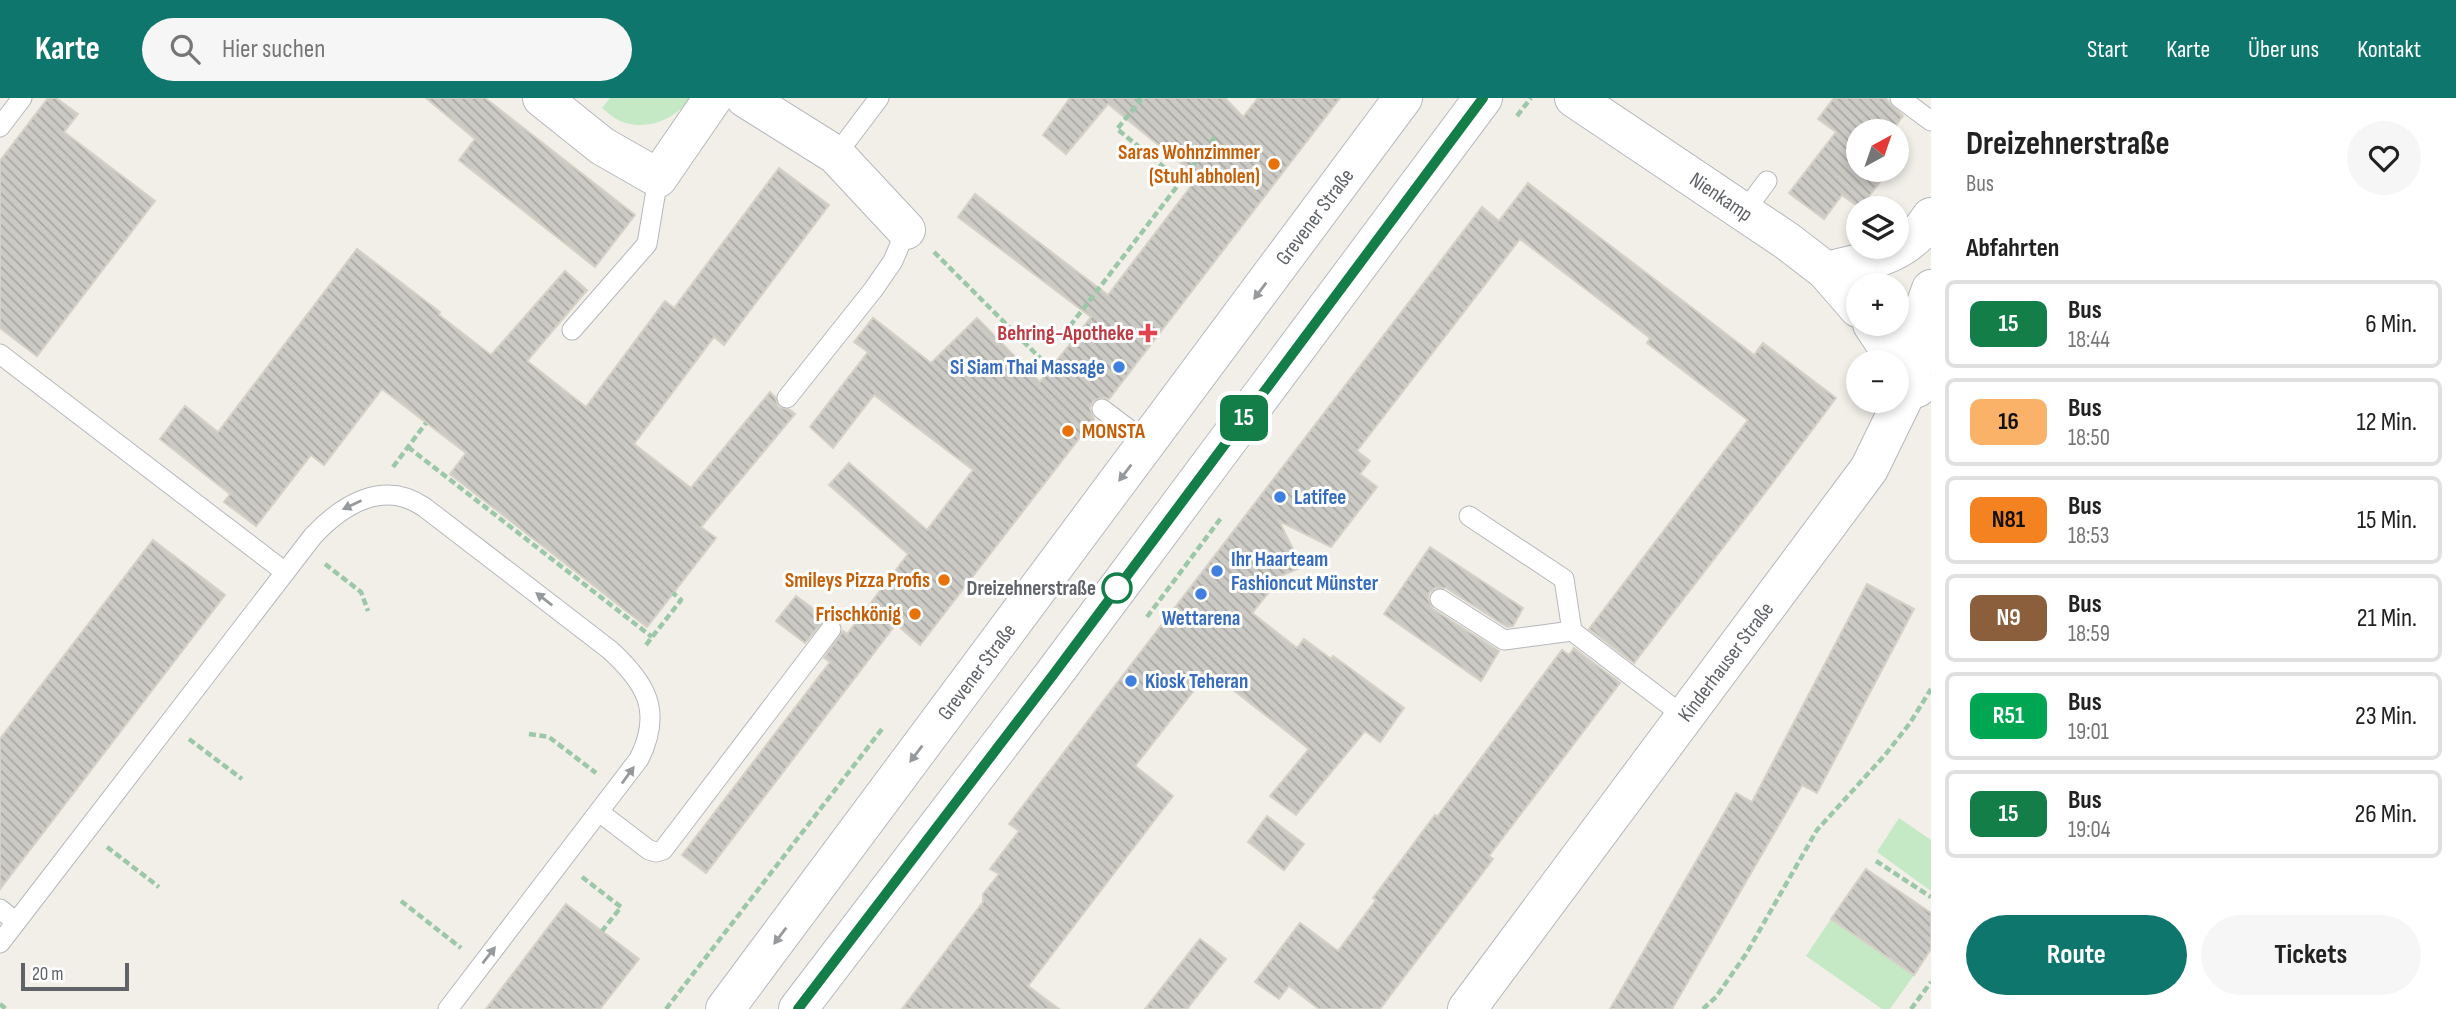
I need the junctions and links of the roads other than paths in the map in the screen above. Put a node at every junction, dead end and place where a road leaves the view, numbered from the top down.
1 (22, 98) edge
2 (542, 98) edge
3 (713, 98) edge
4 (746, 98) edge
5 (879, 98) edge
6 (1403, 98) edge
7 (1483, 98) edge
8 (1574, 98) edge
9 (1900, 98) edge
10 (1931, 121) edge
11 (0, 127) edge
12 (835, 155) junction
13 (658, 178) junction
14 (1767, 181) dead end
15 (1744, 212) junction
16 (1931, 216) edge
17 (905, 230) joint
18 (1826, 271) junction
19 (1931, 289) edge
20 (1846, 294) edge
21 (572, 330) dead end
22 (1881, 336) edge
23 (0, 354) edge
24 (1921, 391) edge
25 (787, 398) dead end
26 (1102, 409) dead end
27 (1147, 443) junction
28 (1469, 516) dead end
29 (285, 572) junction
30 (1440, 599) dead end
31 (831, 629) dead end
32 (1572, 631) junction
33 (1685, 718) junction
34 (599, 812) junction
35 (0, 909) edge
36 (16, 922) junction
37 (0, 943) edge
38 (447, 1009) edge
39 (725, 1009) edge
40 (798, 1009) edge
41 (1467, 1009) edge

1 - 11 lane
2 - 13 main road
3 - 13 main road
4 - 12 main road
5 - 12 lane
6 -> 27 main road, Grevener Straße
7 - 40 main road
8 - 15 main road, Nienkamp
9 - 10 lane
12 - 17 main road
13 - 21 lane
14 - 15 lane
15 - 18 main road, Nienkamp
16 - 18 main road
17 - 25 lane
18 - 20 main road, Nienkamp
19 - 24 main road, Kinderhauser Straße
22 - 24 main road
23 - 29 lane
24 - 33 main road, Kinderhauser Straße
26 - 27 lane
27 -> 39 main road, Grevener Straße
28 - 32 lane
34 -> 29 lane
29 - 36 lane
30 - 32 lane
31 - 34 lane
32 - 33 lane
33 - 41 main road, Kinderhauser Straße
38 -> 34 lane
35 - 36 lane
36 - 37 lane

